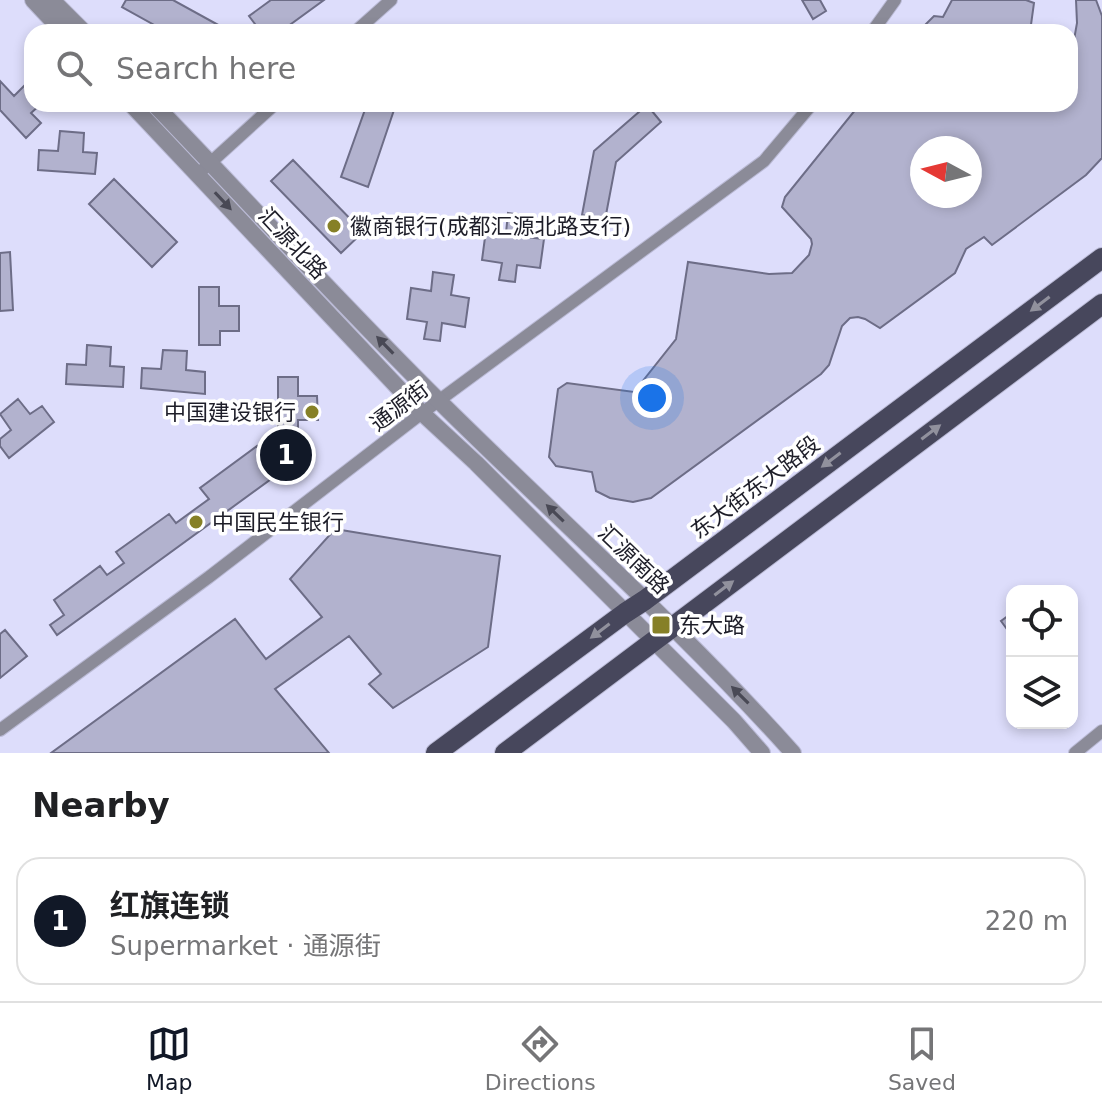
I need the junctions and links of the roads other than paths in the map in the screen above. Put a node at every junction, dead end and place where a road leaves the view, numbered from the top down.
1 (33, 0) edge
2 (52, 0) edge
3 (391, 0) edge
4 (895, 0) edge
5 (56, 24) edge
6 (76, 24) edge
7 (364, 24) edge
8 (878, 24) edge
9 (140, 112) edge
10 (160, 112) edge
11 (266, 112) edge
12 (805, 112) edge
13 (204, 168) junction
14 (1102, 258) edge
15 (1102, 304) edge
16 (439, 401) junction
17 (422, 413) junction
18 (645, 600) junction
19 (625, 613) junction
20 (672, 627) junction
21 (653, 641) junction
22 (0, 730) edge
23 (1102, 731) edge
24 (436, 753) edge
25 (505, 753) edge
26 (762, 753) edge
27 (793, 753) edge
28 (1075, 753) edge

1 - 5 street
2 - 6 street
3 - 7 street
4 - 8 street
9 - 13 street, 汇源北路
10 - 13 street, 汇源北路
11 - 13 street
12 - 16 street, 通源街
16 -> 13 street, 汇源北路
13 -> 17 street, 汇源北路
14 -> 18 main road, 东大街东大路段
20 -> 15 main road
16 - 17 street, 通源街
18 -> 16 street, 汇源南路
17 - 19 street, 汇源南路
17 - 22 street, 通源街
18 - 19 main road, 东大街东大路段
18 - 20 street, 汇源南路
19 - 21 street, 汇源南路
19 -> 24 main road, 东大街东大路段
20 - 21 main road
27 -> 20 street, 汇源南路
21 - 25 main road
21 - 26 street, 汇源南路
23 - 28 street

